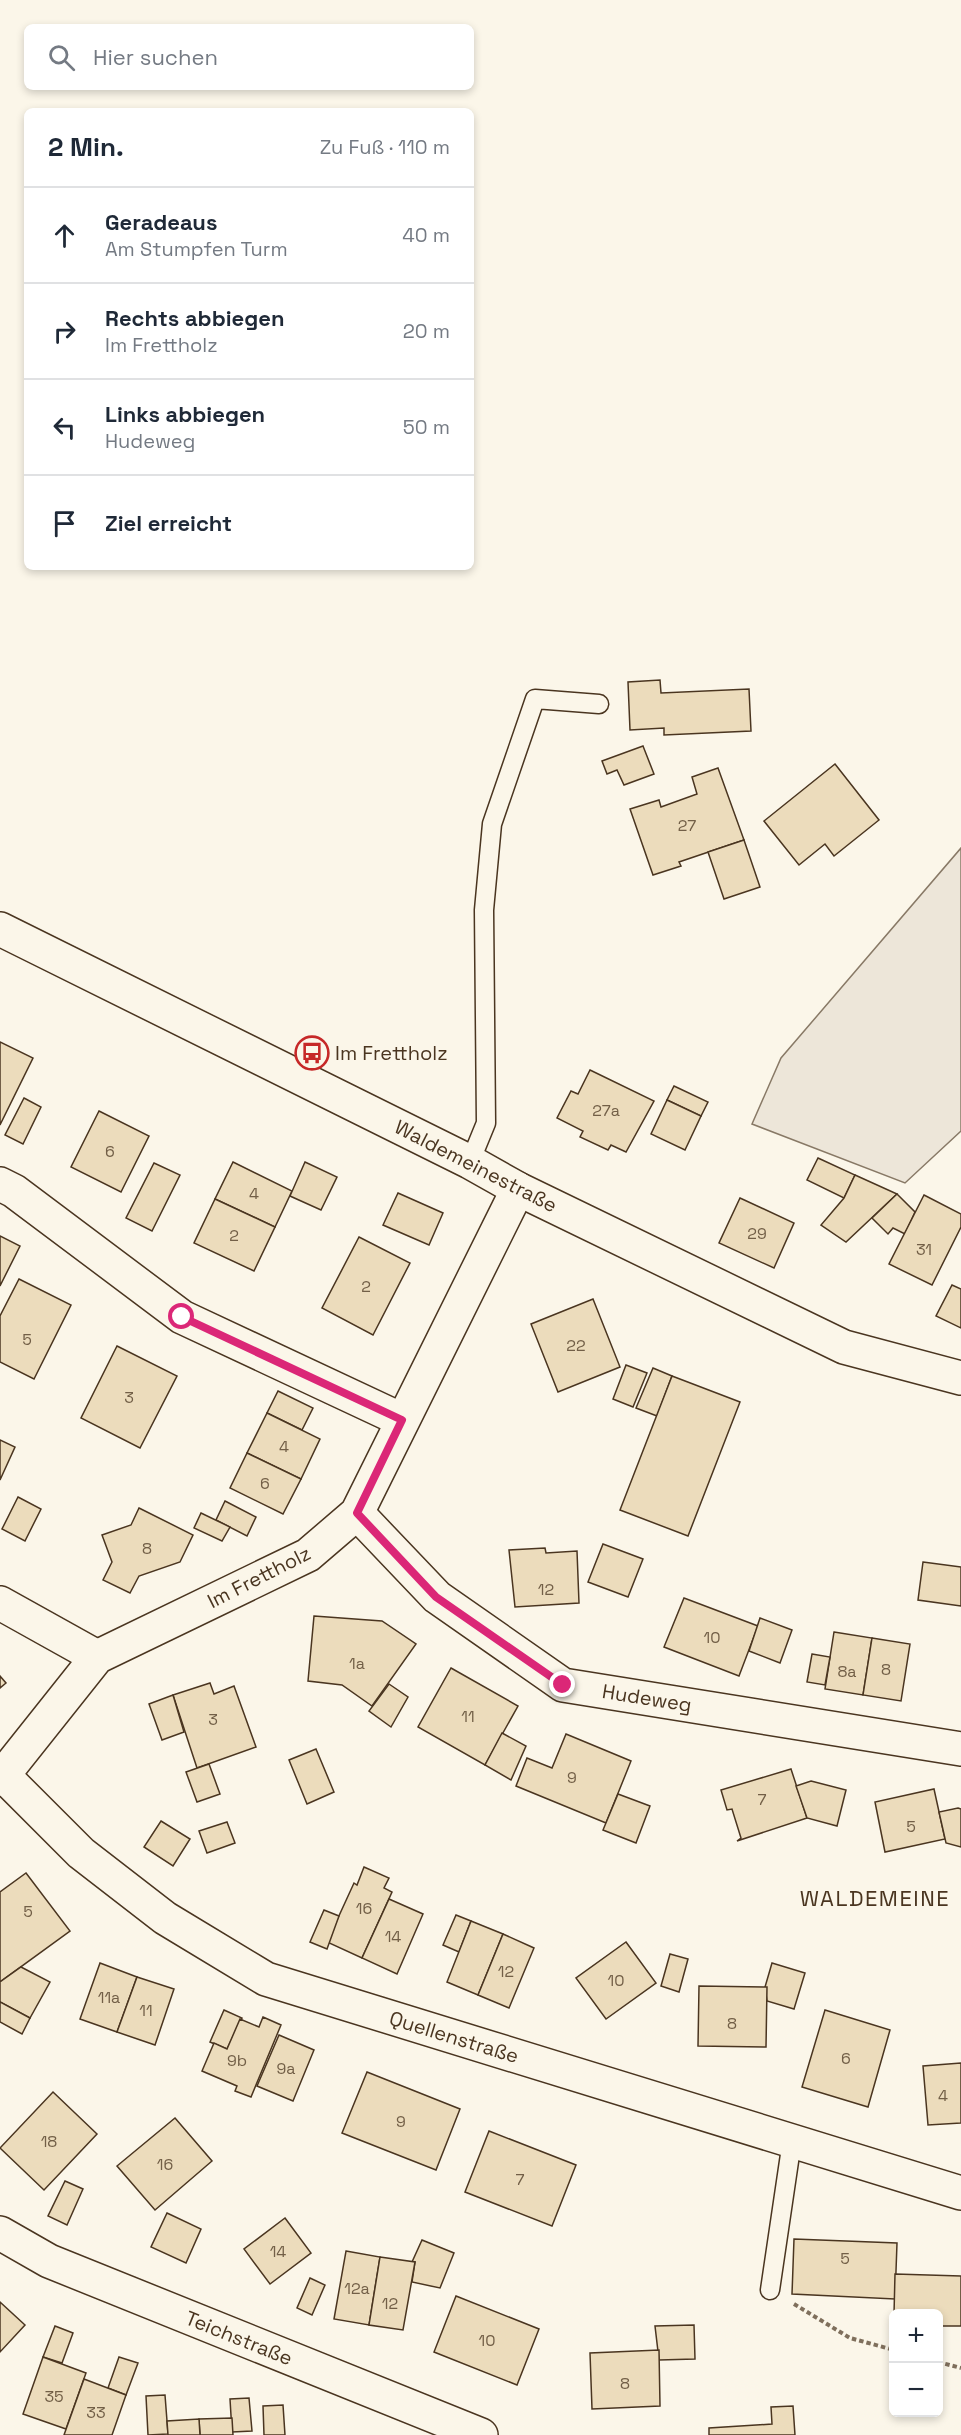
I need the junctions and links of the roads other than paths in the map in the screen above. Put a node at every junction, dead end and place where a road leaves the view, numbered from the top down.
1 (600, 704) dead end
2 (0, 929) edge
3 (470, 1162) junction
4 (0, 1184) edge
5 (518, 1189) junction
6 (961, 1378) edge
7 (402, 1420) junction
8 (357, 1513) junction
9 (0, 1603) edge
10 (98, 1657) junction
11 (961, 1749) edge
12 (1, 1777) edge
13 (792, 2141) junction
14 (961, 2193) edge
15 (0, 2233) edge
16 (771, 2290) road end
17 (481, 2435) edge

1 - 3 lane
2 - 3 street, Waldemeinestraße
3 - 5 street, Waldemeinestraße
4 - 7 street
5 - 6 street, Waldemeinestraße
5 - 7 street, Im Frettholz
7 - 8 street, Im Frettholz
8 - 10 street, Im Frettholz
8 - 11 street, Hudeweg
9 - 10 street
10 - 12 street, Im Frettholz
12 - 13 street, Quellenstraße
13 - 14 street, Quellenstraße
13 - 16 lane
15 - 17 street, Teichstraße

